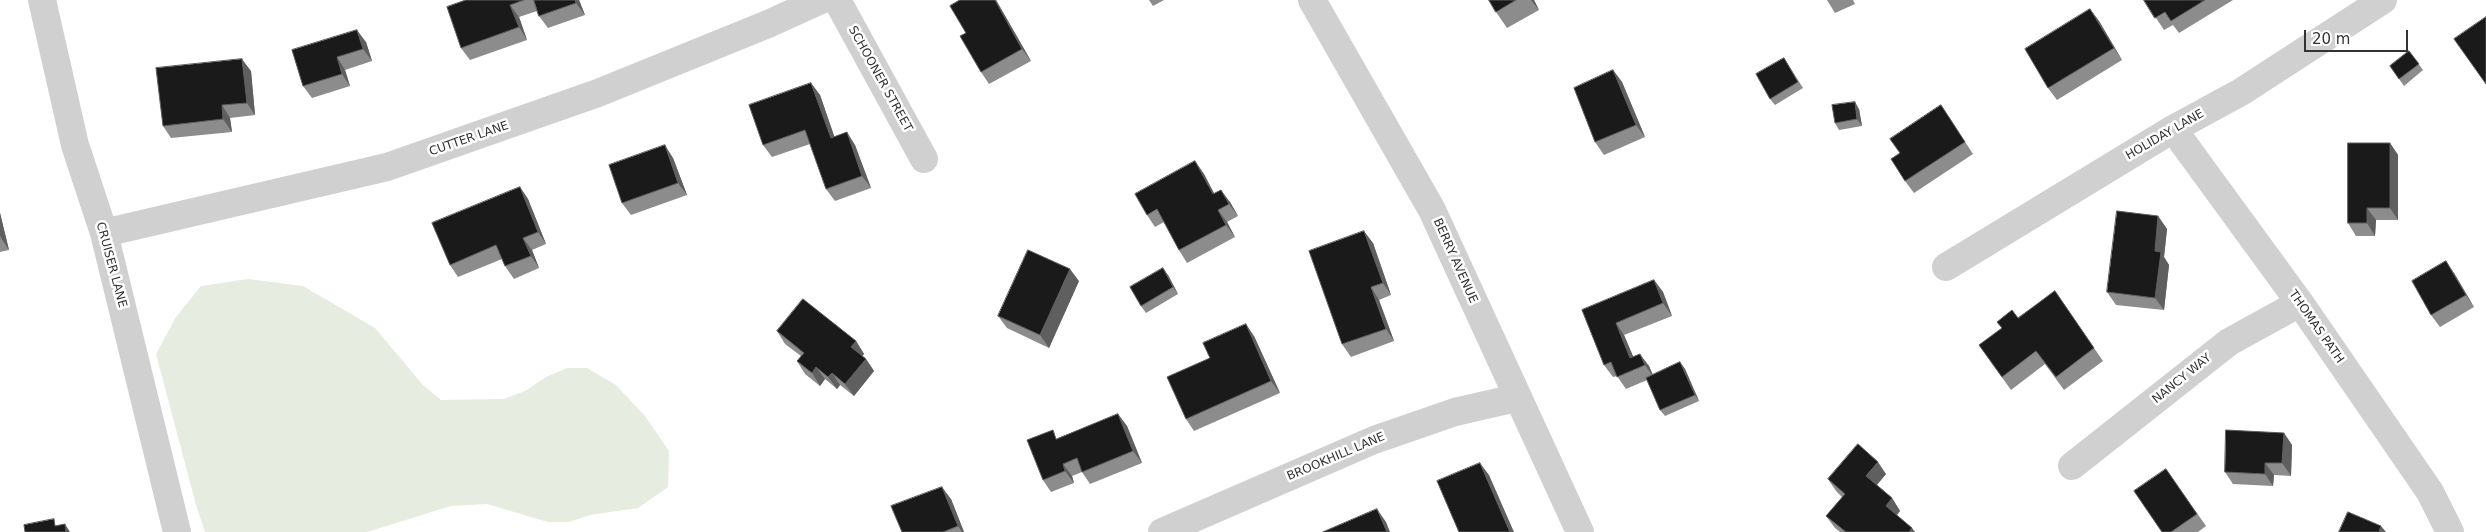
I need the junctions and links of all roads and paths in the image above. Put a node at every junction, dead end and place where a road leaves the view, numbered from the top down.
1 (42, 0) edge
2 (821, 0) edge
3 (837, 0) edge
4 (1312, 0) edge
5 (2383, 0) edge
6 (2173, 130) junction
7 (924, 159) dead end
8 (104, 233) junction
9 (1946, 267) dead end
10 (2300, 303) junction
11 (1516, 398) junction
12 (2072, 466) dead end
13 (177, 532) edge
14 (1162, 532) edge
15 (1580, 532) edge
16 (2450, 532) edge

1 - 8 street, CRUISER LANE
2 - 8 street, CUTTER LANE
3 - 7 street, SCHOONER STREET
4 - 11 street, BERRY AVENUE
5 - 6 street, HOLIDAY LANE
6 - 9 street, HOLIDAY LANE
6 - 10 street, THOMAS PATH
8 - 13 street, CRUISER LANE
10 - 12 street, NANCY WAY
10 - 16 street, THOMAS PATH
11 - 14 street, BROOKHILL LANE
11 - 15 street, BERRY AVENUE

